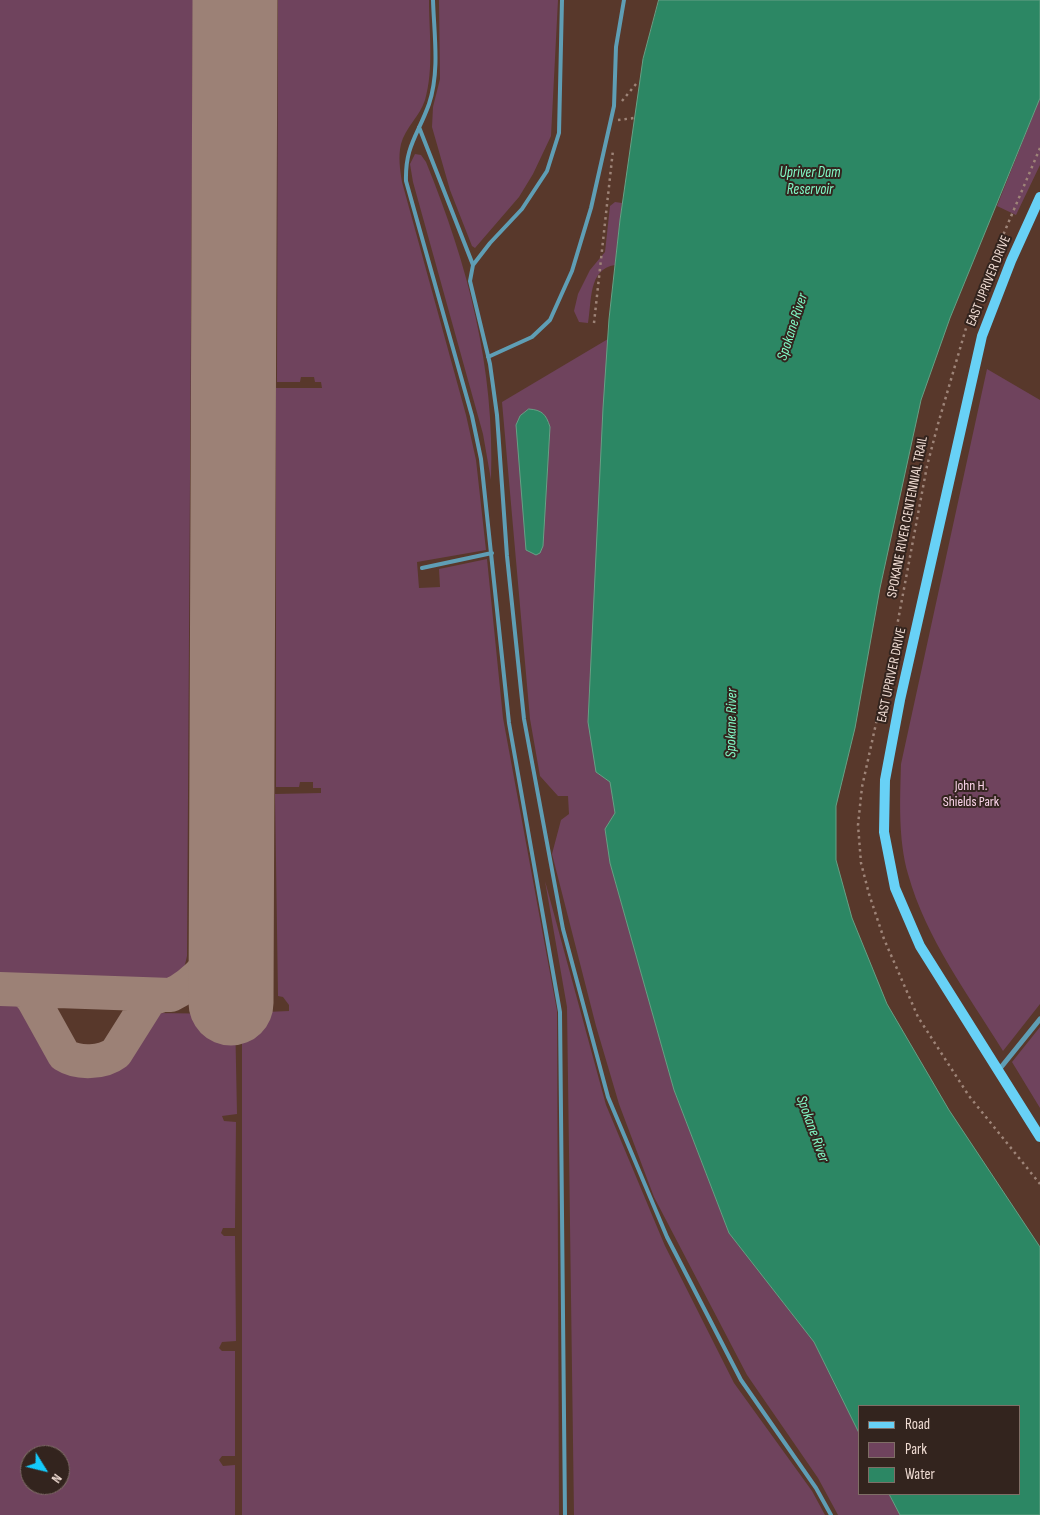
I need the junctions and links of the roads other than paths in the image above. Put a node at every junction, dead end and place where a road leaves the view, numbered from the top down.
1 (433, 0) edge
2 (562, 0) edge
3 (624, 0) edge
4 (418, 127) junction
5 (1040, 197) edge
6 (473, 265) junction
7 (488, 357) junction
8 (492, 553) junction
9 (422, 568) dead end
10 (1040, 1019) edge
11 (998, 1071) junction
12 (1040, 1137) edge
13 (565, 1515) edge
14 (831, 1515) edge

1 - 4 lane
2 - 6 lane
3 - 7 lane
4 - 6 lane
4 - 8 lane
5 - 11 main road, EAST UPRIVER DRIVE
6 - 7 lane
7 - 14 lane
8 - 9 lane
8 - 13 lane
10 - 11 street
11 - 12 main road, EAST UPRIVER DRIVE

